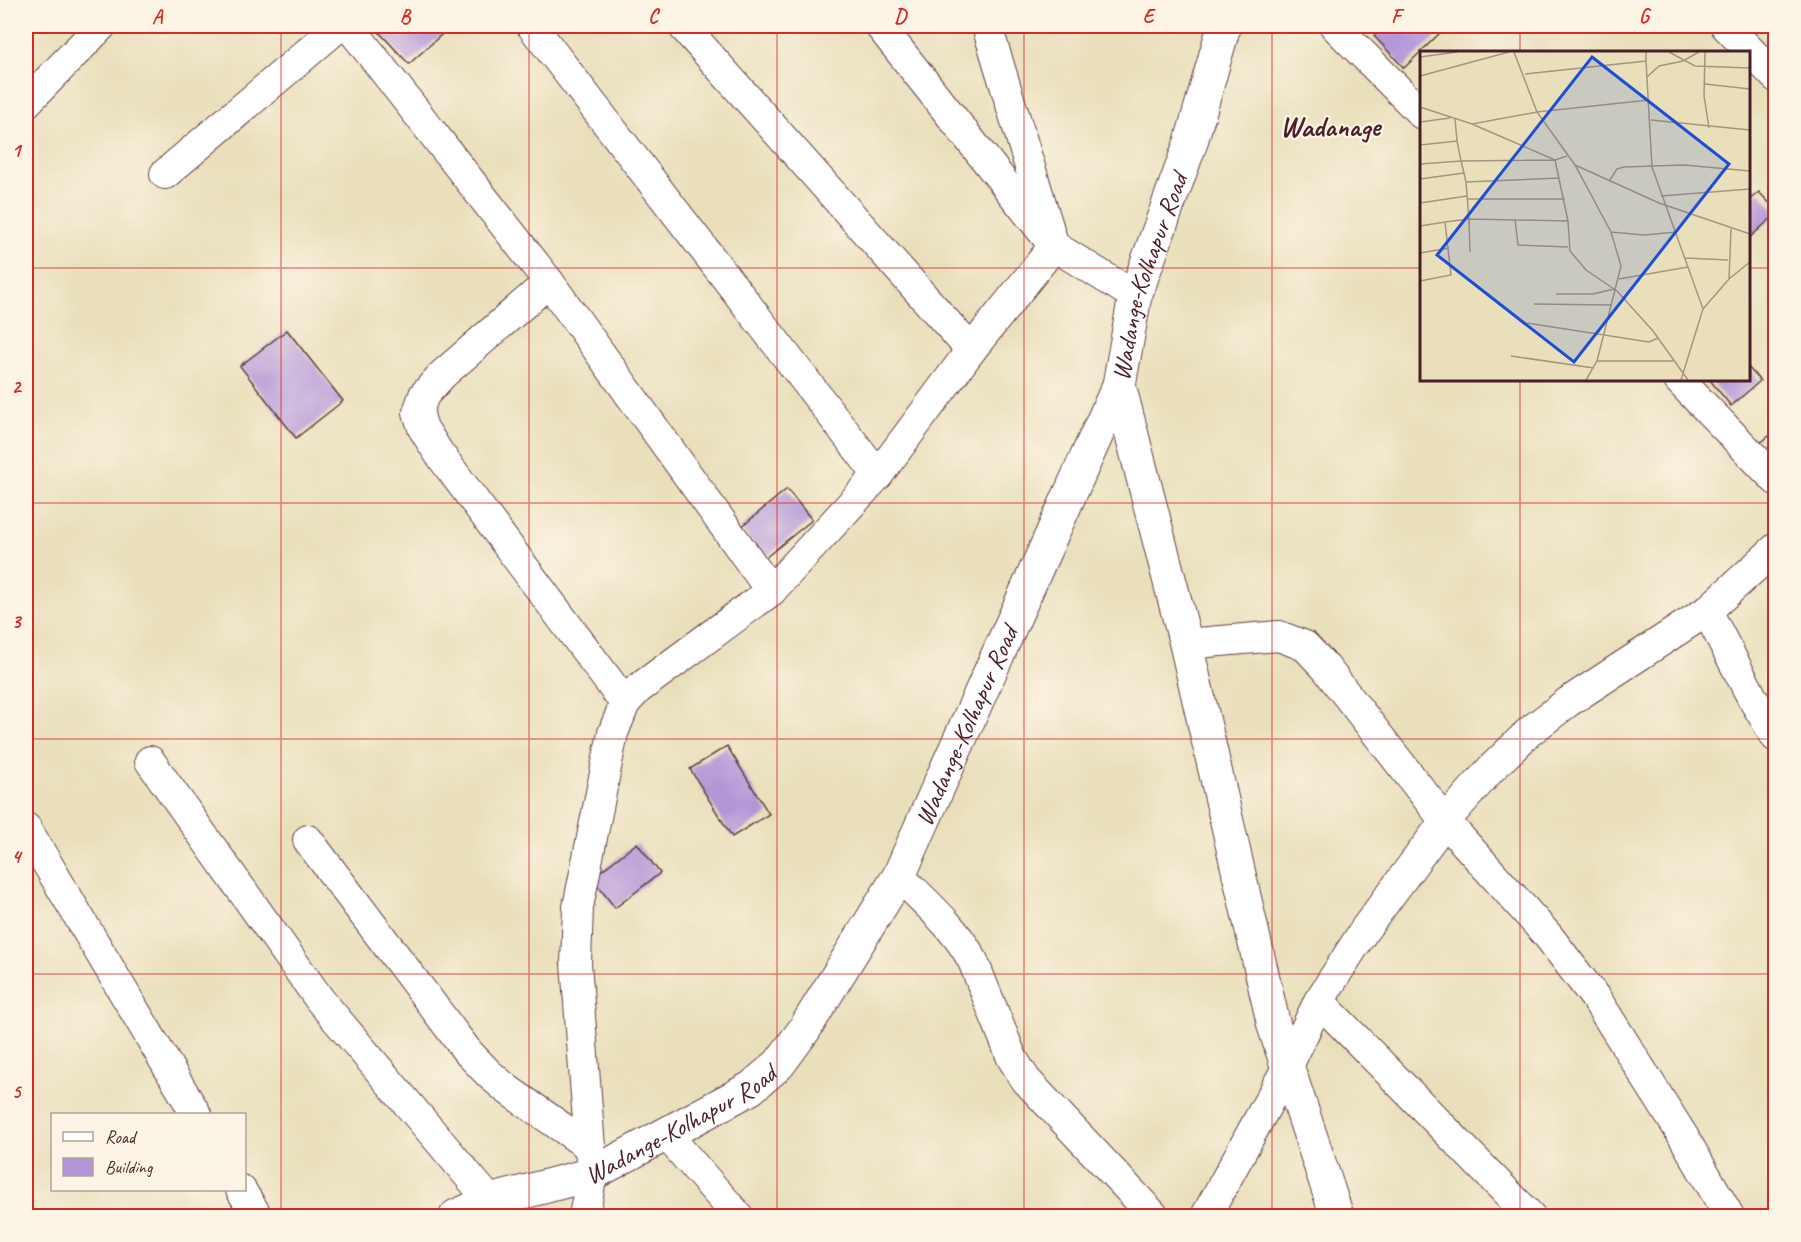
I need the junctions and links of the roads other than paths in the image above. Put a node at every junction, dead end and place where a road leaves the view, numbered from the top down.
1 (339, 26) edge
2 (349, 26) edge
3 (532, 26) edge
4 (683, 26) edge
5 (880, 26) edge
6 (987, 26) edge
7 (1224, 26) edge
8 (1335, 26) edge
9 (1726, 26) edge
10 (91, 29) edge
11 (1776, 77) edge
12 (26, 103) edge
13 (1420, 112) edge
14 (165, 174) dead end
15 (1054, 246) junction
16 (549, 282) junction
17 (1135, 296) junction
18 (971, 350) junction
19 (1680, 381) edge
20 (1119, 385) junction
21 (878, 475) junction
22 (1776, 480) edge
23 (1776, 548) edge
24 (771, 591) junction
25 (1707, 610) junction
26 (1186, 644) junction
27 (625, 703) junction
28 (1776, 737) edge
29 (150, 761) dead end
30 (1445, 821) junction
31 (26, 828) edge
32 (308, 840) dead end
33 (899, 876) junction
34 (1319, 1001) junction
35 (1287, 1068) junction
36 (195, 1113) edge
37 (666, 1134) junction
38 (591, 1161) junction
39 (242, 1191) edge
40 (490, 1201) junction
41 (257, 1216) edge
42 (456, 1216) edge
43 (584, 1216) edge
44 (738, 1216) edge
45 (1154, 1216) edge
46 (1206, 1216) edge
47 (1336, 1216) edge
48 (1530, 1216) edge
49 (1729, 1216) edge

1 - 14 street
2 - 16 street
3 - 21 street
4 - 18 street
5 - 15 street
6 - 15 street
7 - 17 main road, Wadange-Kolhapur Road
8 - 13 street
9 - 11 street
10 - 12 street
15 - 17 street
15 - 18 street
16 - 24 street
16 - 27 street
17 - 20 main road, Wadange-Kolhapur Road
18 - 21 street
19 - 22 street
20 - 26 main road
20 - 33 main road, Wadange-Kolhapur Road
21 - 24 street
23 - 25 street
24 - 27 street
25 - 28 street
25 - 30 street
26 - 30 street
26 - 35 main road
27 - 38 street
29 - 40 street
30 - 34 street
30 - 49 street
31 - 36 street
32 - 38 street
33 - 37 main road, Wadange-Kolhapur Road
33 - 45 street
34 - 35 street
34 - 48 street
35 - 46 street
35 - 47 main road
37 - 38 main road, Wadange-Kolhapur Road
37 - 44 street
38 - 40 main road, Wadange-Kolhapur Road
38 - 43 street
39 - 41 street
40 - 42 main road, Wadange-Kolhapur Road

